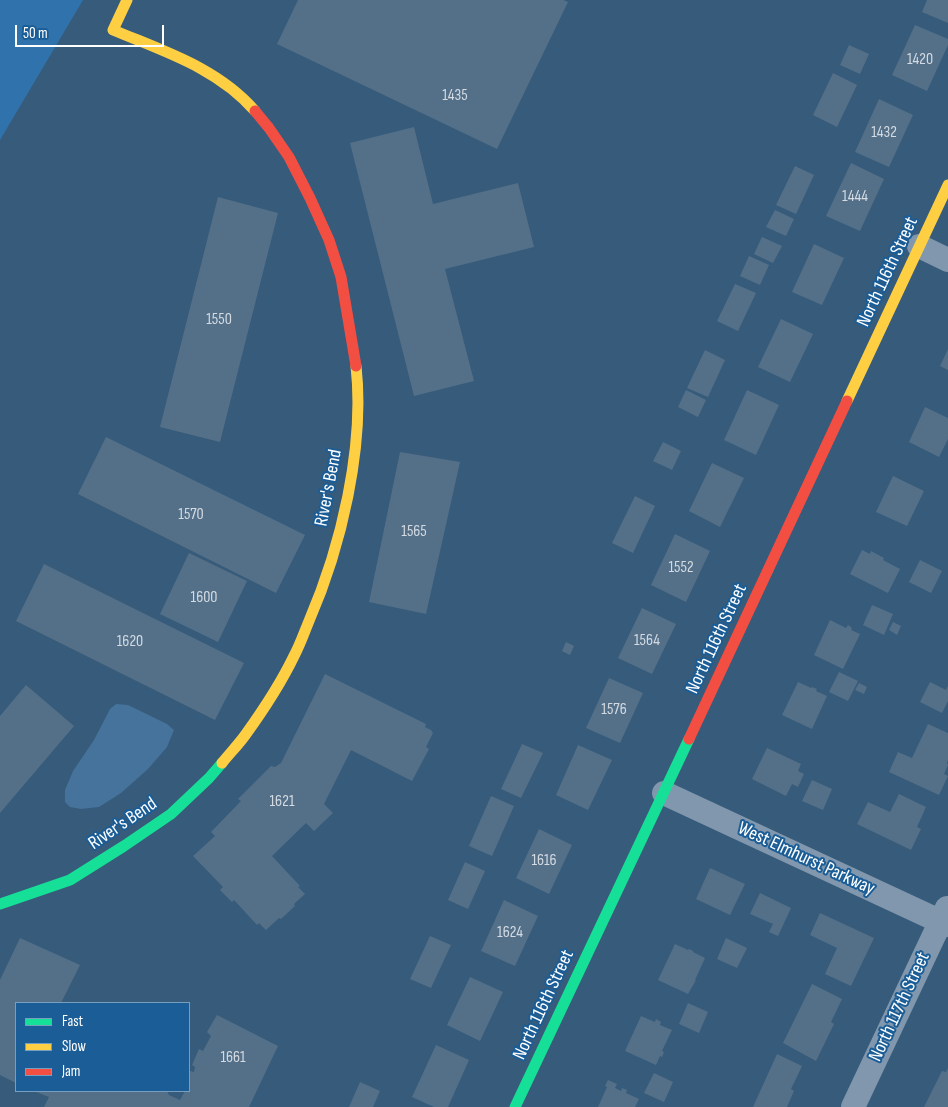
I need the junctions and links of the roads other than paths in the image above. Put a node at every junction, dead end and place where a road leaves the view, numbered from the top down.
1 (127, 0) edge
2 (948, 185) edge
3 (919, 246) junction
4 (948, 260) edge
5 (664, 793) junction
6 (0, 904) edge
7 (946, 917) edge
8 (515, 1107) edge
9 (853, 1107) edge

1 - 6 street, River's Bend
2 - 3 street, North 116th Street
3 - 4 street
3 - 5 street, North 116th Street
5 - 7 street, West Elmhurst Parkway
5 - 8 street, North 116th Street
7 - 9 street, North 117th Street

